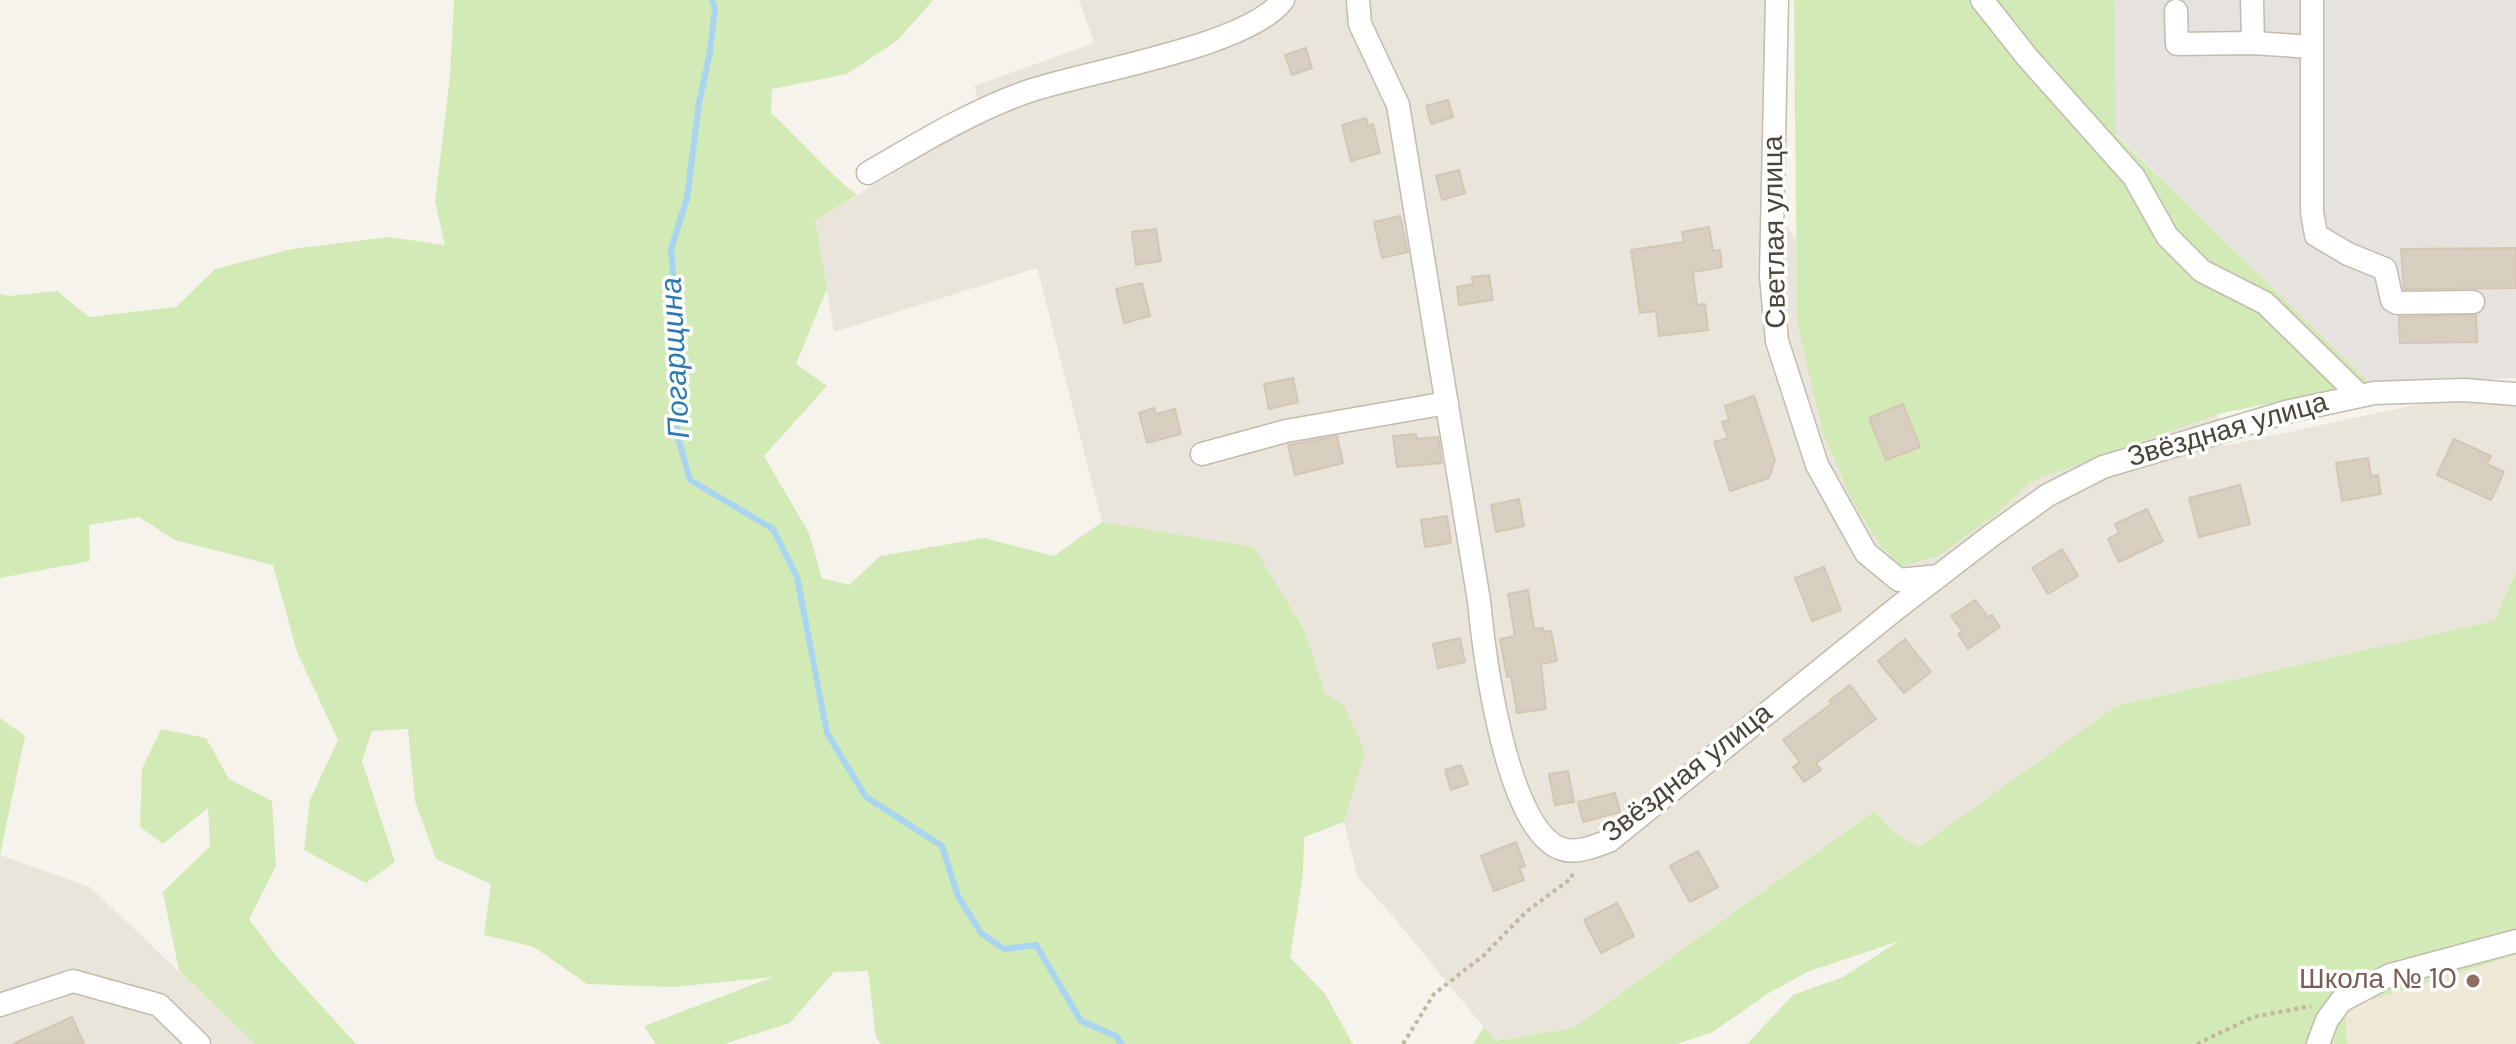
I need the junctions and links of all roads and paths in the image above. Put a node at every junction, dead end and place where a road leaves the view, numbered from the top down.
1 (1283, 0) edge
2 (1358, 0) edge
3 (1777, 0) edge
4 (1982, 0) edge
5 (2252, 0) edge
6 (2312, 0) edge
7 (2176, 11) dead end
8 (2253, 43) junction
9 (2312, 47) junction
10 (868, 173) dead end
11 (2473, 302) dead end
12 (2516, 394) edge
13 (2360, 396) junction
14 (1447, 403) junction
15 (1202, 454) dead end
16 (1941, 576) junction
17 (1572, 849) junction
18 (2516, 941) edge
19 (2341, 1001) junction
20 (1, 1003) edge
21 (199, 1044) edge
22 (1403, 1044) edge
23 (2197, 1044) edge
24 (2318, 1044) edge

1 - 10 street
2 - 14 street, Звёздная улица
3 - 16 street, Светлая улица
4 - 13 street
5 - 8 street
6 - 9 street
7 - 8 street
8 - 9 street
9 - 11 street
12 - 13 street, Звёздная улица
13 - 16 street, Звёздная улица
14 - 15 street
14 - 17 street, Звёздная улица
16 - 17 street, Звёздная улица
17 - 22 path
18 - 19 street
19 - 23 path
19 - 24 street
20 - 21 street

